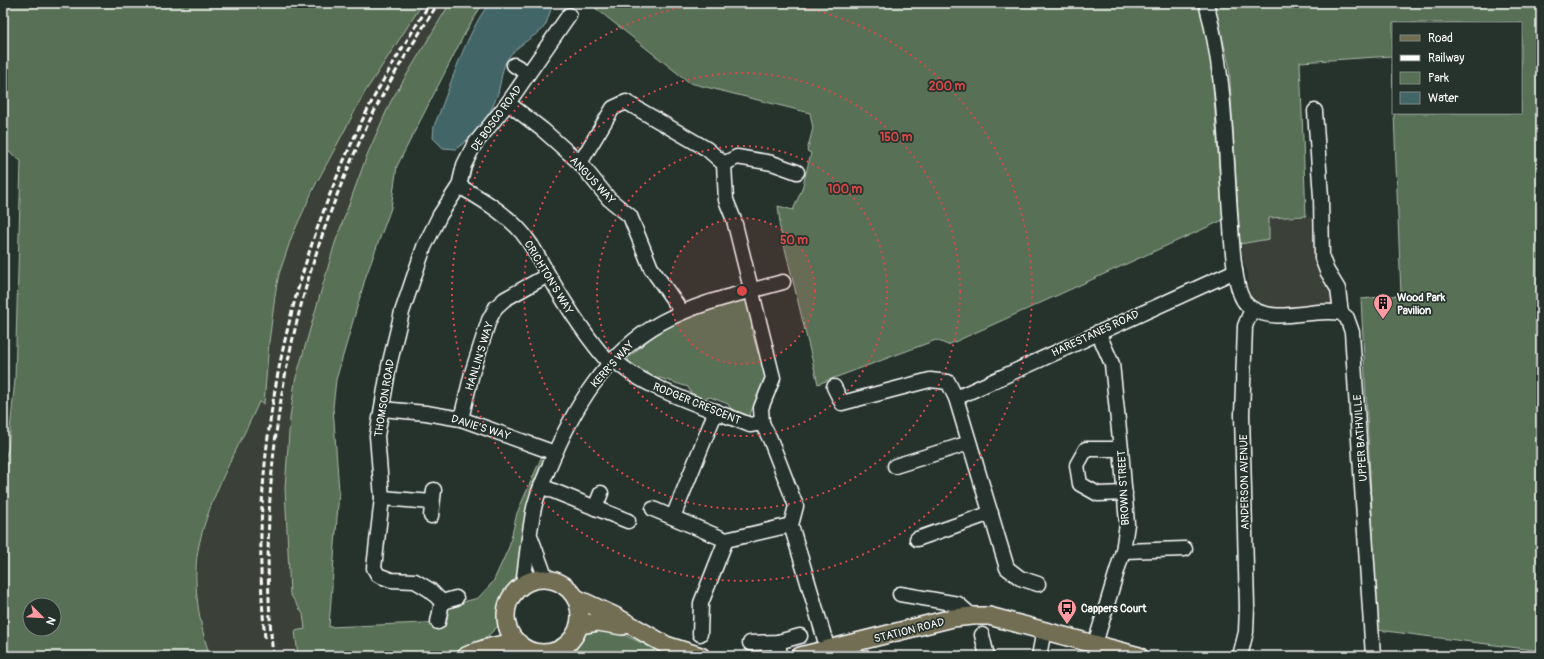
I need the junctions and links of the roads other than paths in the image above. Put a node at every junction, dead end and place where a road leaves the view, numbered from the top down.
1 (1206, 3) edge
2 (569, 15) dead end
3 (514, 65) dead end
4 (528, 73) junction
5 (508, 103) junction
6 (1315, 111) dead end
7 (580, 163) junction
8 (724, 164) junction
9 (797, 172) dead end
10 (460, 186) junction
11 (1235, 271) junction
12 (548, 274) junction
13 (783, 282) dead end
14 (752, 290) junction
15 (1252, 309) junction
16 (682, 312) junction
17 (1341, 313) junction
18 (1098, 332) junction
19 (612, 362) junction
20 (834, 387) dead end
21 (956, 398) junction
22 (382, 409) junction
23 (716, 411) junction
24 (461, 418) junction
25 (762, 423) junction
26 (969, 443) junction
27 (1121, 449) junction
28 (555, 454) junction
29 (895, 466) dead end
30 (541, 486) junction
31 (601, 493) dead end
32 (1125, 493) junction
33 (382, 498) junction
34 (432, 503) dead end
35 (595, 508) junction
36 (653, 509) dead end
37 (991, 513) junction
38 (673, 517) junction
39 (628, 521) dead end
40 (791, 525) junction
41 (530, 535) junction
42 (726, 540) junction
43 (918, 540) dead end
44 (1186, 549) dead end
45 (1123, 551) junction
46 (546, 579) junction
47 (1038, 584) dead end
48 (523, 585) junction
49 (900, 594) dead end
50 (576, 598) junction
51 (972, 616) junction
52 (438, 622) dead end
53 (508, 624) junction
54 (579, 626) junction
55 (1044, 630) junction
56 (640, 631) junction
57 (700, 634) dead end
58 (982, 635) dead end
59 (800, 636) dead end
60 (519, 643) junction
61 (750, 643) dead end
62 (1095, 644) junction
63 (482, 648) junction
64 (779, 649) edge
65 (828, 650) junction
66 (564, 651) edge
67 (545, 654) edge
68 (466, 656) edge
69 (701, 656) edge
70 (800, 656) edge
71 (987, 656) edge
72 (1039, 656) edge
73 (1139, 656) edge
74 (1240, 656) edge
75 (1373, 656) edge

1 - 11 street
2 - 4 street, DE BOSCO ROAD
3 - 4 street, DE BOSCO ROAD
4 - 5 street, DE BOSCO ROAD
5 - 7 street, ANGUS WAY
5 - 10 street, DE BOSCO ROAD
6 - 17 street
7 - 8 street
7 - 16 street, ANGUS WAY
8 - 9 street
8 - 14 street
10 - 12 street, CRICHTON'S WAY
10 - 22 street, THOMSON ROAD
11 - 15 street
11 - 18 street, HARESTANES ROAD
12 - 19 street, CRICHTON'S WAY
12 - 24 street, HANLIN'S WAY
13 - 14 street, KERR'S WAY
14 - 16 street, KERR'S WAY
14 - 25 street
15 - 17 street
15 - 74 street, ANDERSON AVENUE
16 - 19 street, KERR'S WAY
17 - 75 street, UPPER BATHVILLE
18 - 21 street, HARESTANES ROAD
18 - 27 street, BROWN STREET
19 - 23 street, RODGER CRESCENT
19 - 28 street, KERR'S WAY
20 - 21 street
21 - 26 street
22 - 24 street, DAVIE'S WAY
22 - 33 street, THOMSON ROAD
23 - 25 street, RODGER CRESCENT
23 - 38 street
24 - 28 street, DAVIE'S WAY
25 - 40 street
26 - 29 street
26 - 37 street
27 - 32 street, BROWN STREET
27 - 32 street
28 - 30 street, KERR'S WAY
30 - 35 street
30 - 41 street, KERR'S WAY
31 - 35 street
32 - 45 street, BROWN STREET
33 - 34 street
33 - 52 street, THOMSON ROAD
35 - 39 street
36 - 38 street
37 - 43 street
37 - 47 street
38 - 42 street
40 - 42 street
40 - 65 street
41 - 46 street, KERR'S WAY
41 - 48 street, KERR'S WAY
42 - 57 street
44 - 45 street
45 - 62 street, BROWN STREET
46 - 48 main road
46 - 50 main road
48 - 53 main road
49 - 51 street, STATION ROAD
50 - 54 main road
50 - 56 main road
51 - 55 main road, STATION ROAD
51 - 65 main road, STATION ROAD
53 - 60 main road
53 - 63 main road
54 - 56 main road
54 - 66 main road
55 - 62 main road, STATION ROAD
55 - 72 street
56 - 69 main road
58 - 71 street
59 - 64 street
60 - 63 main road
60 - 67 main road
61 - 64 street
62 - 73 main road, STATION ROAD
63 - 68 main road
65 - 70 main road, STATION ROAD
66 - 67 main road

